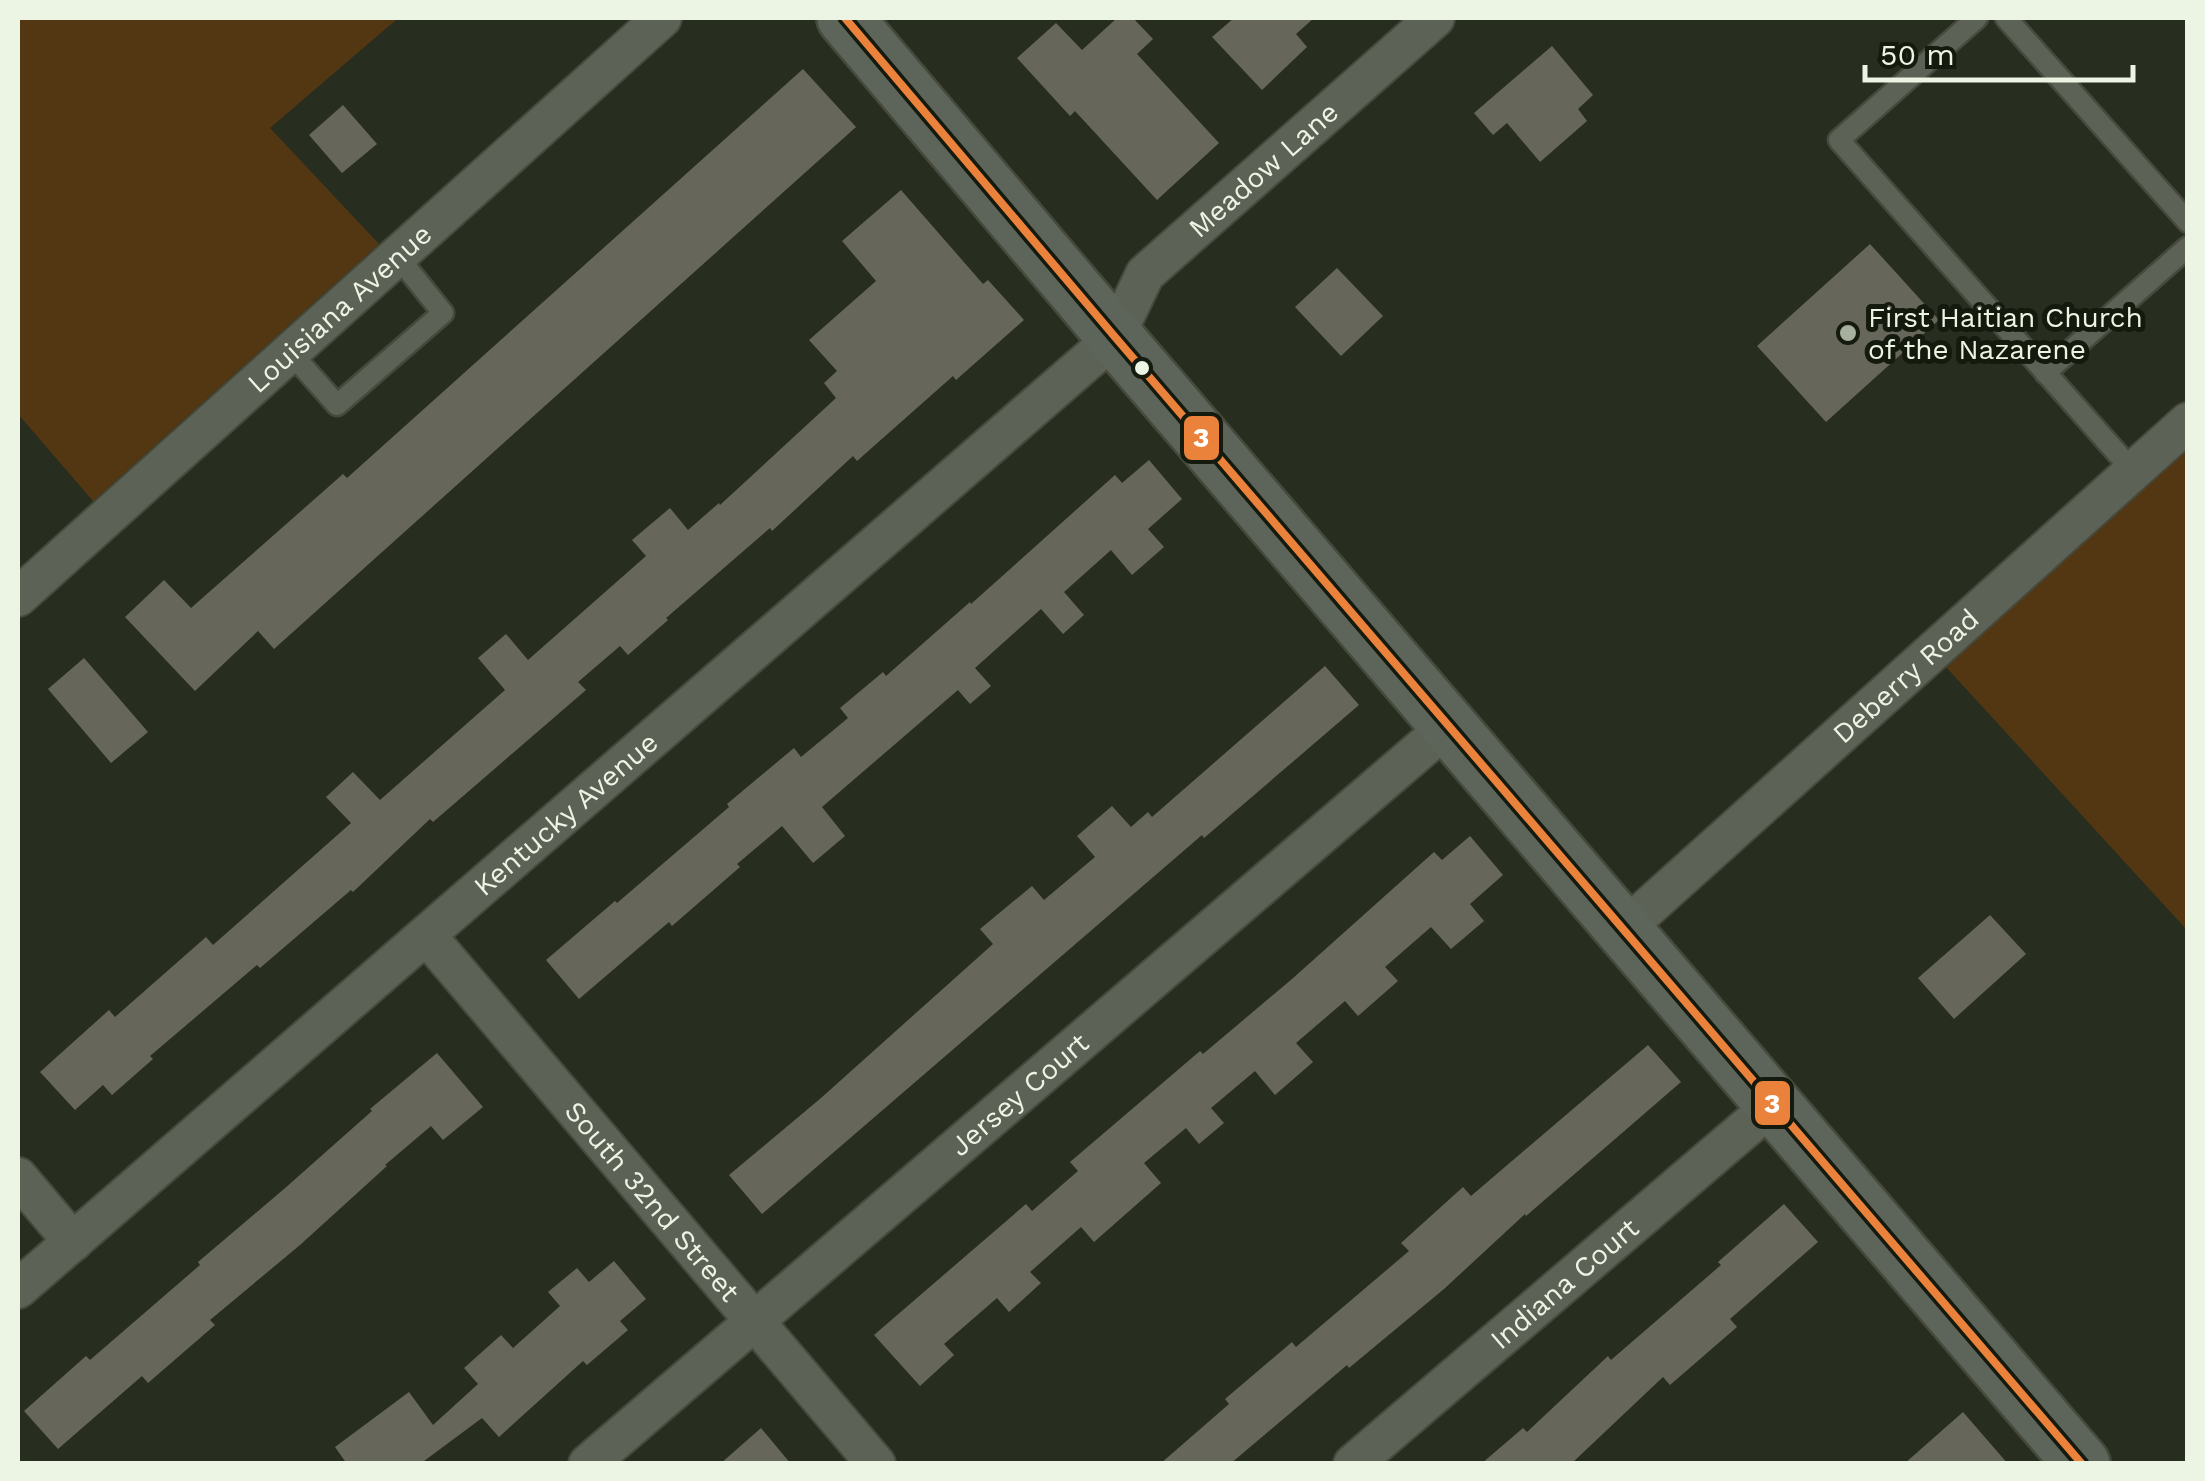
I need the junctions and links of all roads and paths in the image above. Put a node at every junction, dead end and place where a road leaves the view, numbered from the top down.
1 (662, 18) edge
2 (845, 18) edge
3 (1435, 18) edge
4 (1978, 18) edge
5 (2006, 18) edge
6 (2188, 222) edge
7 (2188, 246) edge
8 (398, 257) junction
9 (1115, 338) junction
10 (290, 352) junction
11 (2045, 372) junction
12 (2188, 422) edge
13 (2133, 471) junction
14 (18, 597) edge
15 (1448, 726) junction
16 (1623, 930) junction
17 (427, 936) junction
18 (1774, 1104) junction
19 (18, 1177) edge
20 (73, 1242) junction
21 (18, 1289) edge
22 (753, 1320) junction
23 (588, 1464) edge
24 (876, 1464) edge
25 (1354, 1464) edge
26 (2082, 1464) edge

1 - 8 street, Louisiana Avenue
2 - 9 street
3 - 9 street, Meadow Lane
4 - 11 lane
5 - 6 lane
7 - 11 lane
8 - 10 street, Louisiana Avenue
8 - 10 lane
9 - 15 street
9 - 17 street, Kentucky Avenue
10 - 14 street, Louisiana Avenue
11 - 13 lane
12 - 13 street, Deberry Road
13 - 16 street, Deberry Road
15 - 16 street
15 - 22 street, Jersey Court
16 - 18 street
17 - 20 street, Kentucky Avenue
17 - 22 street, South 32nd Street
18 - 25 street, Indiana Court
18 - 26 street
19 - 20 street
20 - 21 street, Kentucky Avenue
22 - 23 street, Jersey Court
22 - 24 street, South 32nd Street

